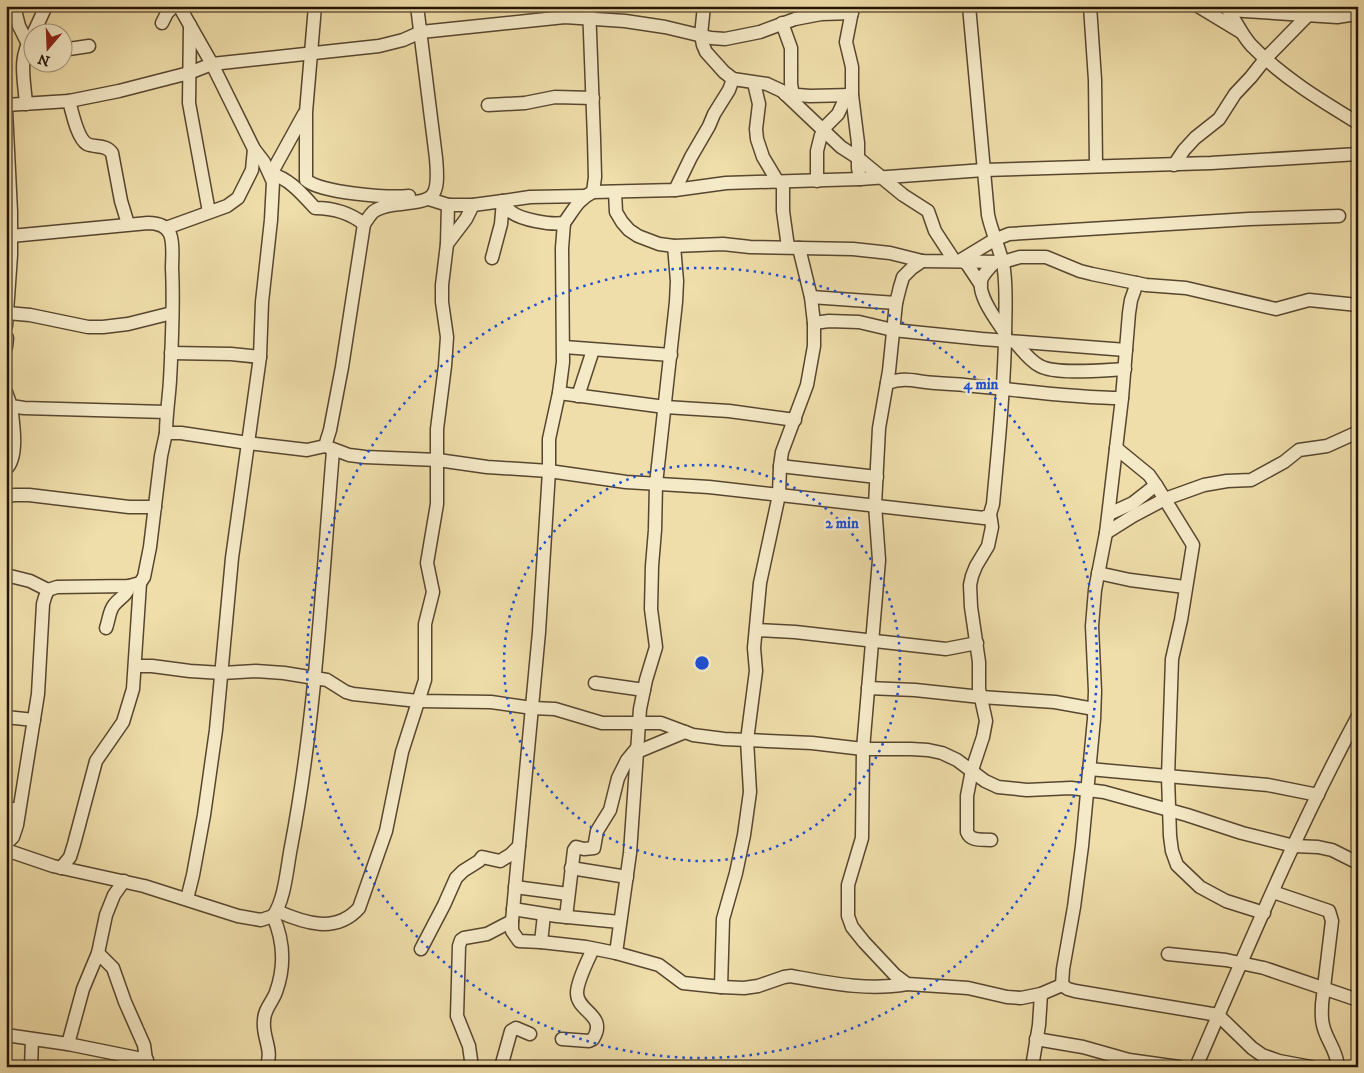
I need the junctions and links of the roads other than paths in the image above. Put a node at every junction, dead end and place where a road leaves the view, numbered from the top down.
1 (14, 6) edge
2 (46, 6) edge
3 (174, 6) edge
4 (179, 6) edge
5 (316, 6) edge
6 (417, 6) edge
7 (704, 6) edge
8 (969, 6) edge
9 (1090, 6) edge
10 (1198, 6) edge
11 (1206, 6) edge
12 (1226, 8) edge
13 (853, 9) edge
14 (1312, 11) edge
15 (589, 12) edge
16 (1356, 15) edge
17 (39, 22) edge
18 (162, 22) dead end
19 (782, 23) junction
20 (190, 25) junction
21 (22, 30) edge
22 (421, 32) junction
23 (1241, 32) junction
24 (700, 35) junction
25 (89, 46) dead end
26 (72, 49) edge
27 (311, 54) junction
28 (1266, 58) junction
29 (212, 64) junction
30 (23, 72) edge
31 (189, 73) junction
32 (733, 79) junction
33 (754, 83) junction
34 (789, 95) junction
35 (850, 95) junction
36 (593, 98) junction
37 (70, 100) junction
38 (26, 104) junction
39 (6, 105) edge
40 (488, 105) dead end
41 (6, 110) edge
42 (306, 112) junction
43 (1358, 123) edge
44 (824, 129) junction
45 (254, 149) junction
46 (1358, 154) edge
47 (858, 158) junction
48 (1174, 165) junction
49 (1096, 166) junction
50 (984, 170) junction
51 (270, 174) junction
52 (880, 178) junction
53 (860, 179) junction
54 (817, 181) junction
55 (780, 182) junction
56 (8, 188) edge
57 (675, 190) junction
58 (615, 192) junction
59 (589, 194) junction
60 (433, 195) junction
61 (503, 202) junction
62 (448, 204) junction
63 (473, 205) junction
64 (209, 212) junction
65 (1339, 216) dead end
66 (564, 222) junction
67 (128, 224) junction
68 (364, 224) junction
69 (166, 228) junction
70 (11, 236) junction
71 (994, 240) junction
72 (447, 244) junction
73 (674, 246) junction
74 (793, 247) junction
75 (492, 258) dead end
76 (957, 260) junction
77 (922, 261) junction
78 (999, 262) junction
79 (1109, 277) junction
80 (1137, 283) junction
81 (981, 284) junction
82 (811, 297) junction
83 (1131, 300) junction
84 (896, 303) junction
85 (1358, 305) edge
86 (172, 313) junction
87 (7, 320) edge
88 (814, 323) junction
89 (893, 330) junction
90 (6, 331) edge
91 (6, 338) edge
92 (1008, 339) junction
93 (6, 347) edge
94 (564, 347) junction
95 (594, 350) junction
96 (1126, 350) junction
97 (171, 353) junction
98 (671, 355) junction
99 (260, 357) junction
100 (1124, 369) junction
101 (887, 383) junction
102 (1004, 388) junction
103 (6, 392) edge
104 (559, 392) junction
105 (578, 396) junction
106 (1122, 398) junction
107 (11, 406) junction
108 (665, 407) junction
109 (166, 412) junction
110 (795, 420) junction
111 (1358, 432) edge
112 (166, 433) junction
113 (248, 443) junction
114 (329, 448) junction
115 (1116, 448) junction
116 (438, 460) junction
117 (780, 466) junction
118 (6, 469) edge
119 (549, 471) junction
120 (876, 477) junction
121 (656, 484) junction
122 (1156, 485) junction
123 (779, 495) junction
124 (6, 497) edge
125 (1165, 500) junction
126 (875, 505) junction
127 (155, 508) junction
128 (990, 514) junction
129 (1109, 514) junction
130 (1106, 533) junction
131 (1098, 573) junction
132 (6, 575) edge
133 (135, 585) junction
134 (1185, 587) junction
135 (48, 590) junction
136 (106, 628) dead end
137 (756, 630) junction
138 (873, 642) junction
139 (978, 643) junction
140 (135, 666) junction
141 (222, 673) junction
142 (314, 677) junction
143 (595, 683) dead end
144 (868, 688) junction
145 (644, 690) junction
146 (981, 697) junction
147 (418, 701) junction
148 (532, 708) junction
149 (1094, 709) junction
150 (1358, 716) edge
151 (6, 717) edge
152 (34, 720) junction
153 (638, 723) junction
154 (685, 732) junction
155 (747, 740) junction
156 (863, 749) junction
157 (637, 750) junction
158 (1090, 769) junction
159 (972, 770) junction
160 (1168, 776) junction
161 (1088, 790) junction
162 (1318, 795) junction
163 (13, 809) edge
164 (1170, 810) junction
165 (991, 840) dead end
166 (6, 844) edge
167 (519, 846) junction
168 (1294, 846) junction
169 (6, 850) edge
170 (1358, 863) edge
171 (61, 868) junction
172 (571, 868) junction
173 (627, 877) junction
174 (124, 881) junction
175 (515, 887) junction
176 (1273, 892) junction
177 (568, 894) junction
178 (187, 899) junction
179 (1264, 913) junction
180 (275, 914) junction
181 (512, 915) junction
182 (544, 915) junction
183 (566, 917) junction
184 (620, 922) junction
185 (541, 942) junction
186 (593, 949) junction
187 (422, 950) dead end
188 (98, 953) junction
189 (616, 953) junction
190 (1168, 954) dead end
191 (1242, 963) junction
192 (907, 984) junction
193 (1062, 985) junction
194 (721, 988) junction
195 (1324, 988) junction
196 (1041, 994) junction
197 (1358, 1000) edge
198 (1218, 1015) junction
199 (530, 1034) dead end
200 (6, 1035) edge
201 (32, 1039) junction
202 (562, 1039) dead end
203 (1036, 1039) junction
204 (68, 1044) junction
205 (147, 1063) edge
206 (31, 1067) edge
207 (266, 1067) edge
208 (472, 1067) edge
209 (501, 1067) edge
210 (1032, 1067) edge
211 (1179, 1067) edge
212 (1196, 1067) edge
213 (1311, 1067) edge
214 (1338, 1067) edge

1 - 21 street
2 - 17 street
3 - 18 street
4 - 20 street
5 - 27 street
6 - 22 street
7 - 24 street
8 - 50 street
9 - 49 street
10 - 23 street
11 - 12 street
12 - 14 street
12 - 23 street
13 - 19 street
13 - 35 street
14 - 16 street
14 - 28 street
15 - 22 street
15 - 24 street
15 - 36 street
19 - 24 street
19 - 34 street
20 - 29 street
20 - 31 street
22 - 27 street
22 - 60 street
23 - 28 street
24 - 32 street
25 - 26 street
27 - 29 street
27 - 42 street
28 - 43 street
28 - 48 street
29 - 31 street
29 - 45 street
30 - 38 street
31 - 37 street
31 - 64 street
32 - 33 street
32 - 57 street
33 - 34 street
33 - 55 street
34 - 35 street
34 - 44 street
35 - 44 street
35 - 47 street
36 - 40 street
36 - 59 street
37 - 38 street
37 - 67 street
38 - 39 street
41 - 56 street
42 - 51 street
42 - 60 street
44 - 47 street
44 - 54 street
45 - 51 street
45 - 64 street
46 - 48 street
47 - 52 street
47 - 53 street
48 - 49 street
49 - 50 street
50 - 52 street
50 - 71 street
51 - 68 street
51 - 99 street
52 - 53 street
52 - 76 street
53 - 54 street
54 - 55 street
55 - 57 street
55 - 74 street
56 - 70 street
57 - 58 street
58 - 59 street
58 - 73 street
59 - 61 street
59 - 66 street
60 - 62 street
60 - 68 street
61 - 63 street
61 - 66 street
61 - 75 street
62 - 63 street
62 - 72 street
63 - 72 street
64 - 69 street
65 - 71 street
66 - 94 street
67 - 69 street
67 - 70 street
68 - 114 street
69 - 86 street
70 - 87 street
71 - 76 street
71 - 78 street
72 - 116 street
73 - 74 street
73 - 98 street
74 - 77 street
74 - 82 street
76 - 77 street
76 - 78 street
76 - 81 street
77 - 84 street
78 - 79 street
78 - 81 street
78 - 92 street
79 - 80 street
79 - 83 street
80 - 83 street
80 - 85 street
81 - 92 street
82 - 84 street
82 - 88 street
83 - 96 street
84 - 89 street
86 - 87 street
86 - 97 street
88 - 89 street
88 - 110 street
89 - 92 street
89 - 101 street
90 - 91 street
91 - 93 street
92 - 96 street
92 - 100 street
92 - 102 street
94 - 95 street
94 - 104 street
95 - 98 street
95 - 105 street
96 - 100 street
97 - 99 street
97 - 109 street
98 - 108 street
99 - 113 street
100 - 106 street
101 - 102 street
101 - 120 street
102 - 106 street
102 - 128 street
103 - 107 street
104 - 105 street
104 - 119 street
105 - 108 street
106 - 115 street
107 - 109 street
107 - 118 street
108 - 110 street
108 - 121 street
109 - 112 street
110 - 117 street
111 - 125 street
112 - 113 street
112 - 127 street
113 - 114 street
113 - 141 street
114 - 116 street
114 - 142 street
115 - 122 street
115 - 129 street
116 - 119 street
116 - 147 street
117 - 120 street
117 - 123 street
119 - 121 street
119 - 148 street
120 - 126 street
121 - 123 street
121 - 145 street
122 - 125 street
122 - 129 street
123 - 126 street
123 - 137 street
124 - 127 street
125 - 130 street
125 - 134 street
126 - 128 street
126 - 138 street
127 - 133 street
128 - 139 street
129 - 130 street
130 - 131 street
131 - 134 street
131 - 149 street
132 - 135 street
133 - 135 street
133 - 136 street
133 - 140 street
134 - 160 street
135 - 152 street
137 - 138 street
137 - 155 street
138 - 139 street
138 - 144 street
139 - 146 street
140 - 141 street
140 - 171 street
141 - 142 street
141 - 178 street
142 - 147 street
142 - 180 street
143 - 145 street
144 - 146 street
144 - 156 street
145 - 153 street
146 - 149 street
146 - 159 street
147 - 148 street
147 - 180 street
148 - 153 street
148 - 167 street
149 - 158 street
150 - 162 street
151 - 152 street
152 - 163 street
153 - 154 street
153 - 157 street
154 - 155 street
154 - 157 street
155 - 156 street
155 - 194 street
156 - 159 street
156 - 192 street
157 - 172 street
157 - 173 street
158 - 160 street
158 - 161 street
159 - 161 street
159 - 165 street
160 - 162 street
160 - 164 street
161 - 164 street
161 - 193 street
162 - 168 street
163 - 166 street
164 - 168 street
164 - 179 street
167 - 175 street
167 - 187 street
168 - 170 street
168 - 176 street
169 - 171 street
171 - 174 street
172 - 173 street
172 - 177 street
173 - 184 street
174 - 178 street
174 - 188 street
175 - 177 street
175 - 181 street
176 - 179 street
176 - 195 street
177 - 183 street
178 - 180 street
179 - 191 street
180 - 207 street
181 - 182 street
181 - 185 street
181 - 208 street
182 - 183 street
182 - 185 street
183 - 184 street
184 - 189 street
185 - 186 street
186 - 189 street
186 - 202 street
188 - 204 street
188 - 205 street
189 - 194 street
190 - 191 street
191 - 195 street
191 - 198 street
192 - 194 street
192 - 196 street
193 - 196 street
193 - 198 street
195 - 197 street
195 - 214 street
196 - 203 street
198 - 212 street
198 - 213 street
199 - 209 street
200 - 201 street
201 - 204 street
201 - 206 street
203 - 210 street
203 - 211 street
204 - 205 street

